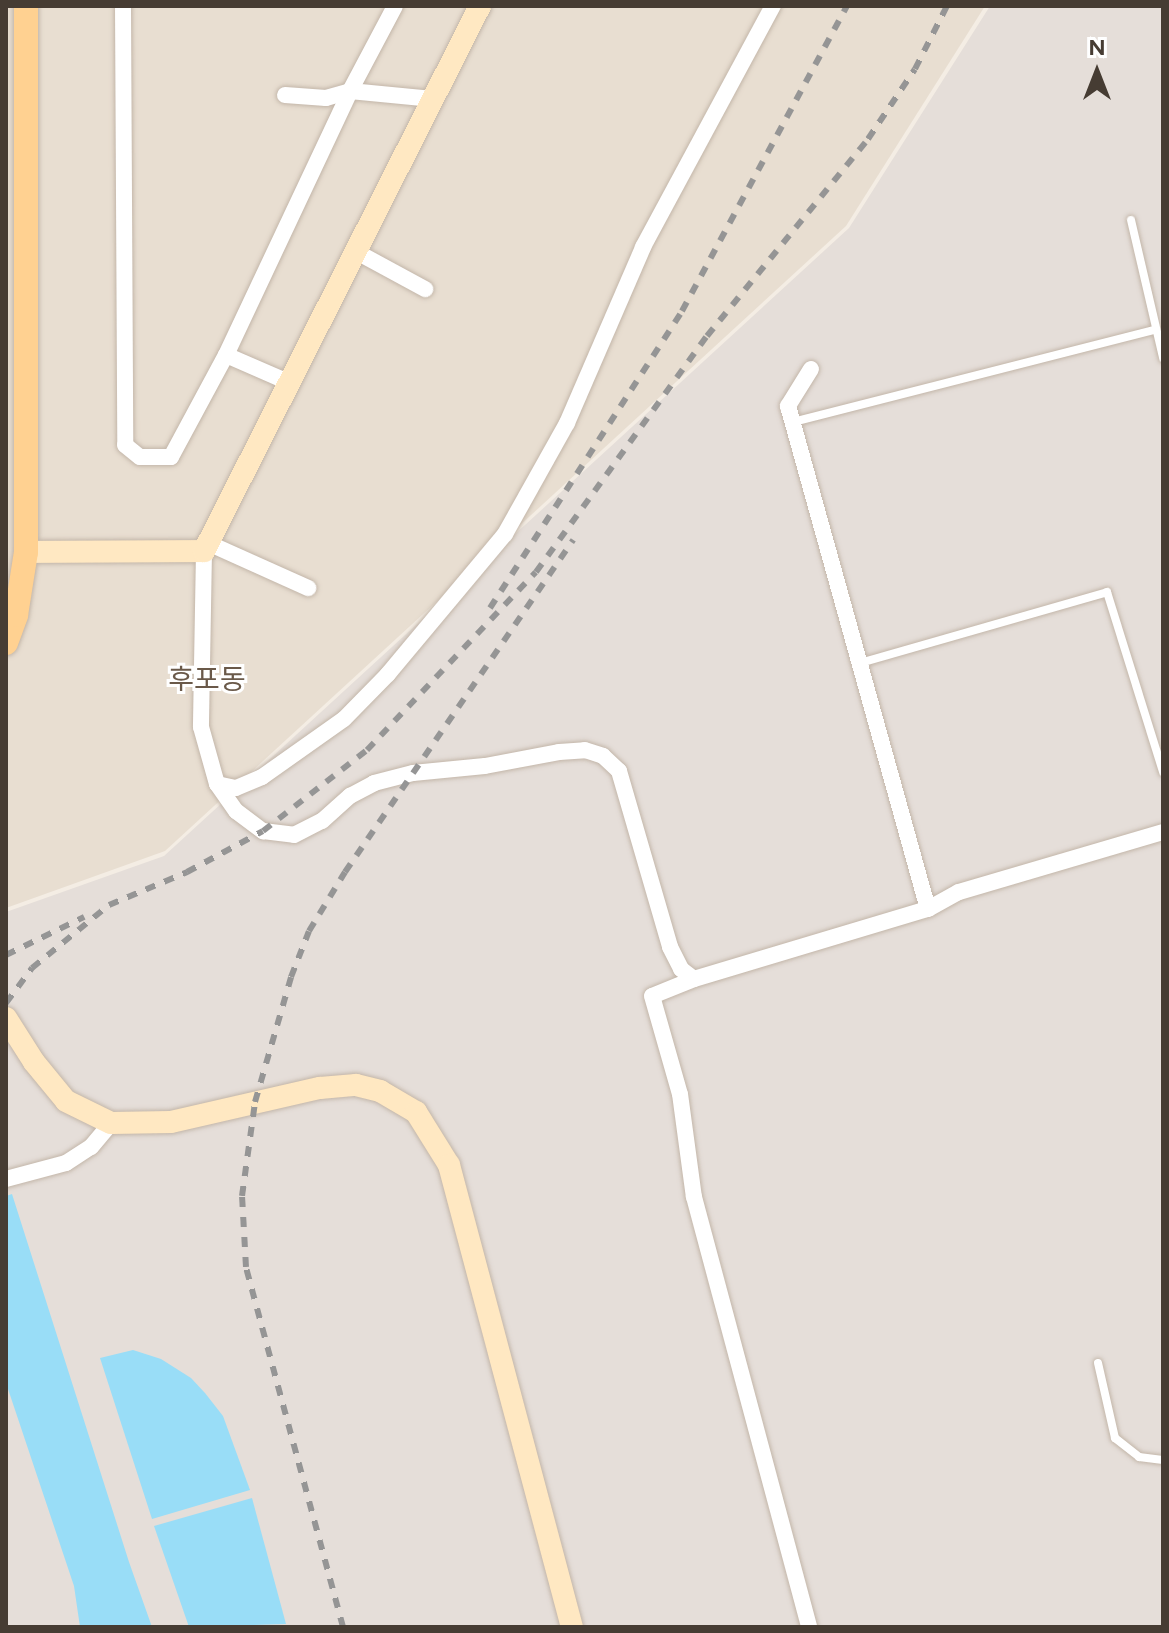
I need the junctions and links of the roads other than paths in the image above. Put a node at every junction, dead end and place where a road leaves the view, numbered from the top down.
1 (26, 6) edge
2 (123, 6) edge
3 (395, 6) edge
4 (480, 6) edge
5 (773, 6) edge
6 (350, 91) junction
7 (285, 95) dead end
8 (433, 99) junction
9 (1131, 220) dead end
10 (355, 251) junction
11 (425, 289) dead end
12 (1154, 330) junction
13 (226, 355) junction
14 (1163, 358) edge
15 (811, 369) dead end
16 (288, 382) junction
17 (793, 422) junction
18 (206, 547) junction
19 (26, 552) junction
20 (308, 588) dead end
21 (6, 643) edge
22 (860, 663) junction
23 (1163, 772) edge
24 (217, 784) junction
25 (1163, 832) edge
26 (928, 909) junction
27 (694, 979) junction
28 (6, 1018) edge
29 (111, 1123) junction
30 (10, 1178) edge
31 (1098, 1363) dead end
32 (1163, 1460) edge
33 (572, 1627) edge
34 (809, 1627) edge

1 - 19 main road
2 - 13 street
3 - 6 street
4 - 8 street
5 - 24 street
6 - 7 street
6 - 8 street
6 - 13 street
8 - 10 street
9 - 12 lane
10 - 11 street
10 - 16 street
12 - 14 lane
12 - 17 lane
13 - 16 street
15 - 17 street
16 - 18 street
17 - 22 street
18 - 19 street
18 - 20 street
18 - 24 street
19 - 21 main road
22 - 23 lane
22 - 26 street
24 - 27 street
25 - 26 street
26 - 27 street
27 - 34 street
28 - 29 street
29 - 30 street
29 - 33 street
31 - 32 lane

